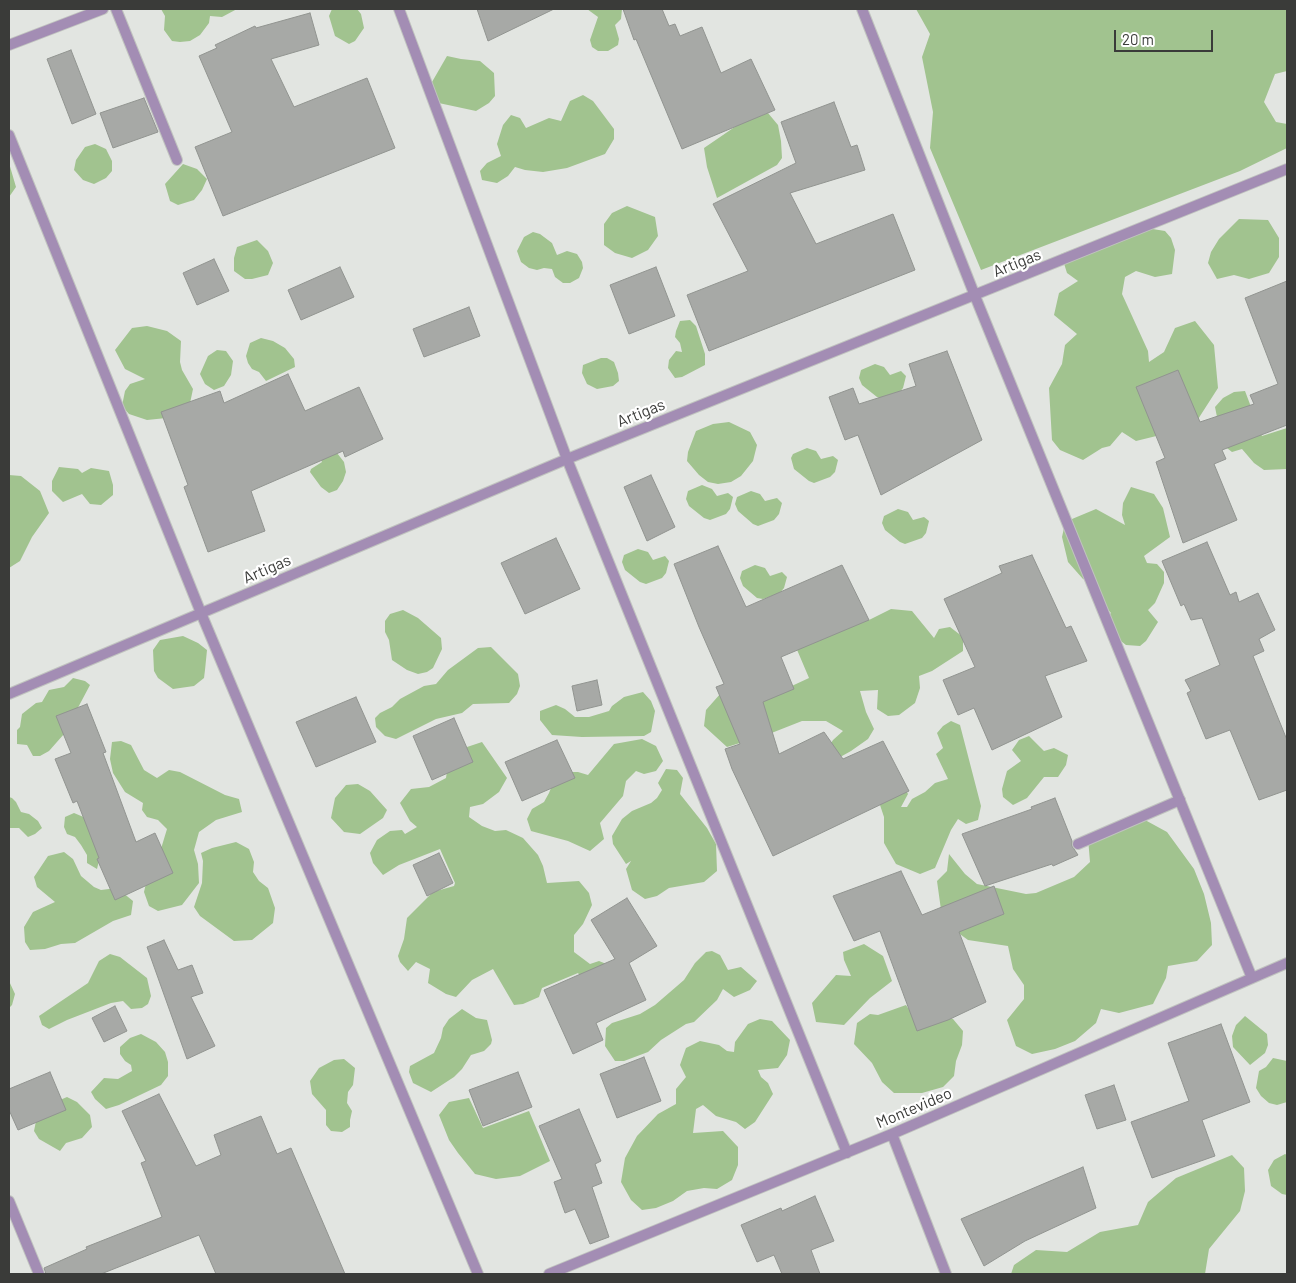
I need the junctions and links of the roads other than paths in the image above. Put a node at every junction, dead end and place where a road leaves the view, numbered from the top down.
1 (103, 9) edge
2 (116, 9) edge
3 (400, 9) edge
4 (862, 9) edge
5 (9, 45) edge
6 (9, 135) edge
7 (177, 160) dead end
8 (1287, 169) edge
9 (975, 296) junction
10 (567, 459) junction
11 (201, 613) junction
12 (9, 694) edge
13 (1180, 800) junction
14 (1078, 844) dead end
15 (1287, 963) edge
16 (1252, 978) junction
17 (892, 1134) junction
18 (847, 1153) junction
19 (9, 1201) edge
20 (39, 1274) edge
21 (478, 1274) edge
22 (549, 1274) edge
23 (946, 1274) edge

1 - 5 street
2 - 7 street
3 - 10 street
4 - 9 street
6 - 11 street
8 - 9 street, Artigas
9 - 10 street, Artigas
9 - 13 street
10 - 11 street, Artigas
10 - 18 street
11 - 12 street, Artigas
11 - 21 street
13 - 14 street
13 - 16 street
15 - 16 street, Montevideo
16 - 17 street, Montevideo
17 - 18 street, Montevideo
17 - 23 street
18 - 22 street, Montevideo
19 - 20 street

